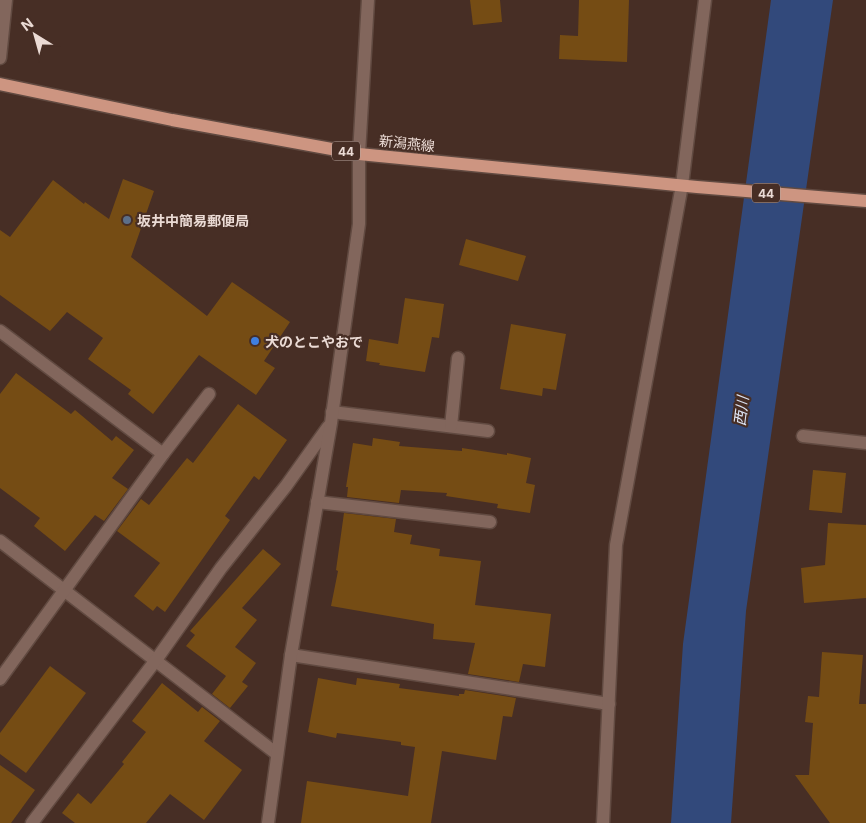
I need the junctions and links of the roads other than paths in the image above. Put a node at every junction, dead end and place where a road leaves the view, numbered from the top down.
1 (6, 0) edge
2 (368, 0) edge
3 (705, 0) edge
4 (0, 58) edge
5 (0, 84) edge
6 (359, 154) junction
7 (682, 185) junction
8 (866, 201) edge
9 (0, 331) edge
10 (458, 358) dead end
11 (209, 394) dead end
12 (332, 418) junction
13 (451, 426) junction
14 (488, 431) dead end
15 (803, 436) dead end
16 (866, 443) edge
17 (163, 454) junction
18 (317, 502) junction
19 (490, 522) dead end
20 (0, 541) edge
21 (66, 590) junction
22 (291, 655) junction
23 (156, 660) junction
24 (0, 679) edge
25 (609, 704) junction
26 (277, 754) junction
27 (32, 823) edge
28 (268, 823) edge
29 (603, 823) edge

1 - 4 street
2 - 6 street
3 - 7 street
5 - 6 main road, 新潟燕線 / 44
6 - 7 main road, 新潟燕線 / 44
6 - 12 street
7 - 8 main road, 新潟燕線 / 44
7 - 25 street
9 - 17 street
10 - 13 street
11 - 17 street
12 - 13 street
12 - 18 street
12 - 23 street
13 - 14 street
15 - 16 street
17 - 21 street
18 - 19 street
18 - 22 street
20 - 21 street
21 - 23 street
21 - 24 street
22 - 25 street
22 - 26 street
23 - 26 street
23 - 27 street
25 - 29 street
26 - 28 street

